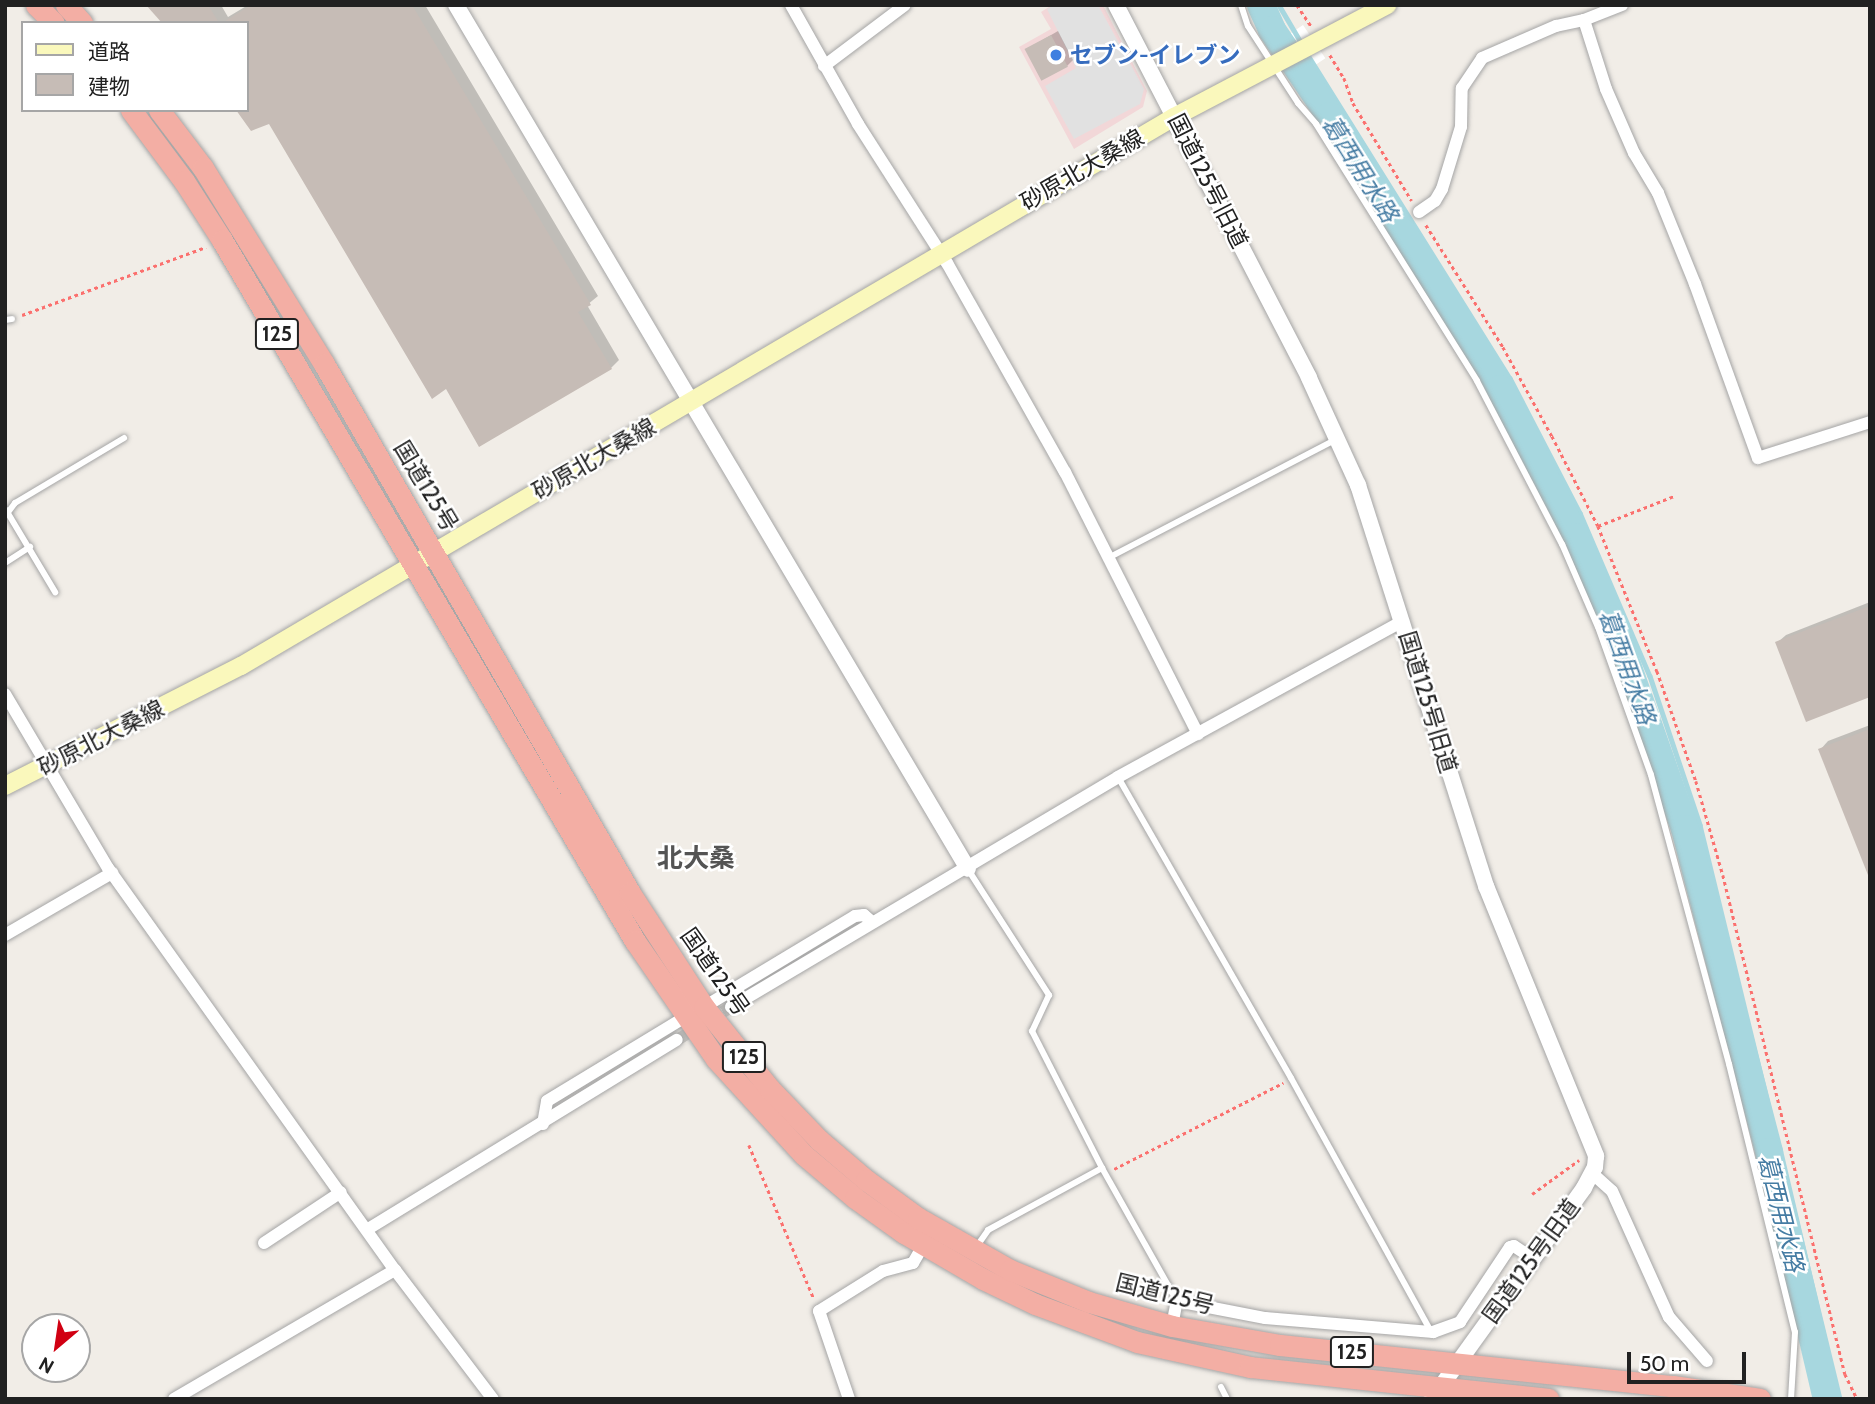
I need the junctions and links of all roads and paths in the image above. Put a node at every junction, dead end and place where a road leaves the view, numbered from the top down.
1 (36, 5) edge
2 (66, 5) edge
3 (456, 5) edge
4 (791, 5) edge
5 (905, 5) edge
6 (1116, 5) edge
7 (1241, 5) edge
8 (1297, 5) edge
9 (1387, 5) edge
10 (1622, 5) edge
11 (1584, 20) junction
12 (52, 21) edge
13 (80, 21) edge
14 (1317, 40) junction
15 (1275, 62) junction
16 (824, 66) junction
17 (132, 112) edge
18 (161, 112) edge
19 (1174, 117) junction
20 (1419, 212) dead end
21 (222, 240) junction
22 (940, 252) junction
23 (8, 320) edge
24 (691, 402) junction
25 (1870, 422) edge
26 (124, 438) dead end
27 (1338, 438) junction
28 (1674, 496) dead end
29 (7, 510) edge
30 (1598, 526) dead end
31 (30, 547) junction
32 (435, 553) junction
33 (1110, 557) junction
34 (5, 563) edge
35 (413, 566) junction
36 (55, 592) dead end
37 (1403, 621) junction
38 (5, 694) edge
39 (1198, 734) junction
40 (48, 765) junction
41 (1118, 777) junction
42 (5, 786) edge
43 (968, 869) junction
44 (112, 873) junction
45 (873, 922) junction
46 (5, 935) edge
47 (731, 1007) tunnel mouth
48 (695, 1012) junction
49 (677, 1040) tunnel mouth
50 (1292, 1078) junction
51 (543, 1124) junction
52 (749, 1145) dead end
53 (1581, 1158) dead end
54 (1103, 1171) junction
55 (1592, 1174) junction
56 (341, 1192) junction
57 (1532, 1194) dead end
58 (368, 1228) junction
59 (264, 1243) dead end
60 (924, 1244) junction
61 (975, 1251) junction
62 (1532, 1258) junction
63 (395, 1270) junction
64 (1177, 1301) junction
65 (820, 1311) junction
66 (1172, 1326) junction
67 (1433, 1332) junction
68 (1707, 1361) dead end
69 (1458, 1363) junction
70 (1220, 1387) dead end
71 (1436, 1393) edge
72 (488, 1397) edge
73 (174, 1399) edge
74 (849, 1399) edge
75 (1227, 1399) edge
76 (1548, 1399) edge
77 (1760, 1399) edge
78 (1791, 1399) edge

1 - 12 highway
2 - 13 highway
3 - 24 street
4 - 16 street
5 - 16 street
6 - 19 street, 国道125号旧道
7 - 15 lane
8 - 14 path
9 - 14 main road
10 - 11 street
11 - 20 street
11 - 25 street
14 - 15 main road
15 - 19 main road, 砂原北大桑線
15 - 78 lane
16 - 22 street
17 - 21 highway, 国道125号 / 125
18 - 32 highway, 国道125号 / 125
19 - 22 main road, 砂原北大桑線
19 - 27 street, 国道125号旧道
21 - 23 path
21 - 35 highway, 国道125号 / 125
22 - 24 main road, 砂原北大桑線
22 - 33 street
24 - 32 main road, 砂原北大桑線
24 - 43 street
26 - 29 lane
27 - 33 lane
27 - 37 street, 国道125号旧道
28 - 30 path
29 - 31 lane
31 - 34 lane
31 - 36 lane
32 - 35 main road, 砂原北大桑線
32 - 48 highway, 国道125号 / 125
33 - 39 street
35 - 40 main road, 砂原北大桑線
35 - 48 highway, 国道125号 / 125
37 - 39 street
37 - 55 street, 国道125号旧道
38 - 40 street
39 - 41 street
40 - 42 main road, 砂原北大桑線
40 - 44 street
41 - 43 street
41 - 50 lane
43 - 45 street
43 - 54 lane
44 - 46 street
44 - 56 street
45 - 47 street
45 - 48 street
48 - 51 street
48 - 60 highway, 国道125号 / 125
48 - 61 highway, 国道125号 / 125
49 - 51 street
50 - 54 path
50 - 67 lane
51 - 58 street
52 - 65 path
53 - 57 path
54 - 61 lane
54 - 64 lane
55 - 62 street, 国道125号旧道
55 - 68 street
56 - 58 street
56 - 59 street
58 - 63 street
60 - 65 street
60 - 71 highway, 国道125号 / 125
61 - 66 highway, 国道125号 / 125
62 - 67 street
62 - 69 street, 国道125号旧道
63 - 72 street
63 - 73 street
64 - 66 street
64 - 67 street
65 - 74 street
66 - 69 highway, 国道125号 / 125
69 - 71 street, 国道125号旧道
69 - 77 highway, 国道125号 / 125
70 - 75 lane
71 - 76 highway, 国道125号 / 125

